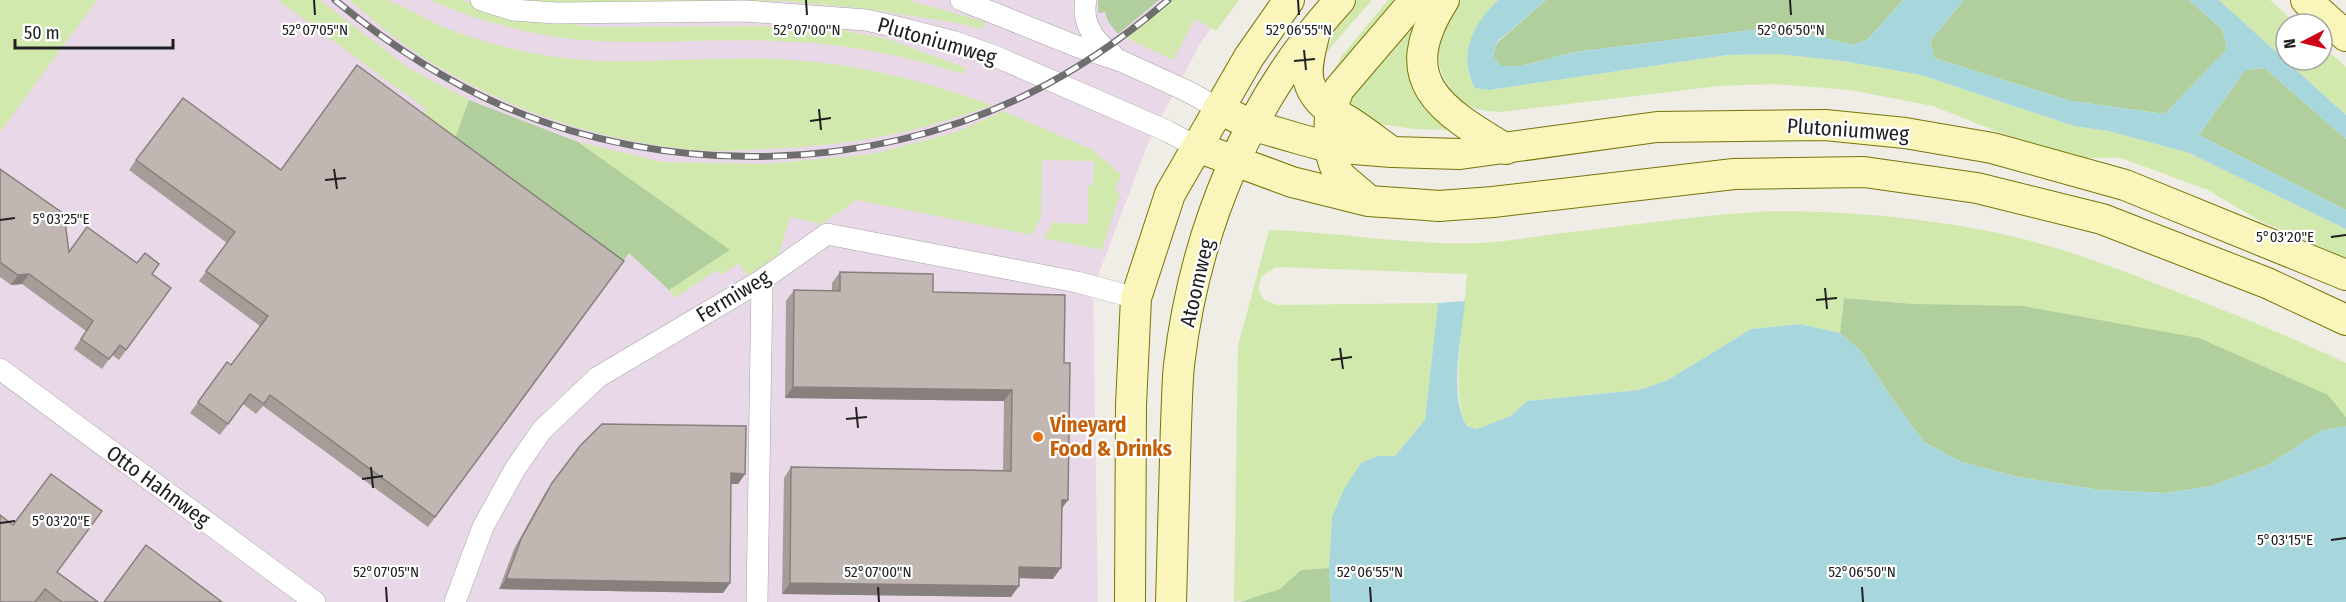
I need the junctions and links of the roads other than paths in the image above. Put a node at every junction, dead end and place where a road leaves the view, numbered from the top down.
1 (481, 0) edge
2 (961, 0) edge
3 (1086, 0) edge
4 (1289, 0) edge
5 (1340, 0) edge
6 (1415, 0) edge
7 (1444, 0) edge
8 (2288, 0) edge
9 (2306, 0) edge
10 (2302, 12) edge
11 (1316, 26) junction
12 (2346, 36) edge
13 (2334, 40) edge
14 (2346, 51) edge
15 (1121, 61) junction
16 (1218, 108) junction
17 (1330, 112) junction
18 (1251, 125) junction
19 (1197, 147) junction
20 (1329, 147) junction
21 (1506, 149) junction
22 (1392, 152) junction
23 (1233, 162) junction
24 (1368, 201) junction
25 (2346, 275) edge
26 (762, 280) junction
27 (1136, 298) junction
28 (2346, 320) edge
29 (0, 369) edge
30 (315, 602) edge
31 (455, 602) edge
32 (757, 602) edge
33 (1130, 602) edge
34 (1172, 602) edge

1 - 19 street, Plutoniumweg
2 - 15 street, Plutoniumweg
3 - 15 street
4 - 16 main road
5 - 11 main road, Atoomweg
6 - 17 main road
7 - 21 main road
8 - 10 main road
9 - 12 main road
11 - 17 main road
11 - 18 main road, Atoomweg
13 - 14 main road
15 - 16 street, Plutoniumweg
16 - 18 main road, Plutoniumweg
16 - 19 main road
17 - 20 main road
17 - 22 main road
18 - 20 main road, Plutoniumweg
18 - 23 main road, Atoomweg
19 - 23 main road, Plutoniumweg
19 - 27 main road
20 - 22 main road, Plutoniumweg
20 - 24 main road
21 - 22 main road, Plutoniumweg
21 - 25 main road, Plutoniumweg
23 - 24 main road, Plutoniumweg
23 - 34 main road, Atoomweg
24 - 28 main road, Plutoniumweg
26 - 27 street, Fermiweg
26 - 31 street, Fermiweg
26 - 32 street
27 - 33 main road
29 - 30 street, Otto Hahnweg

